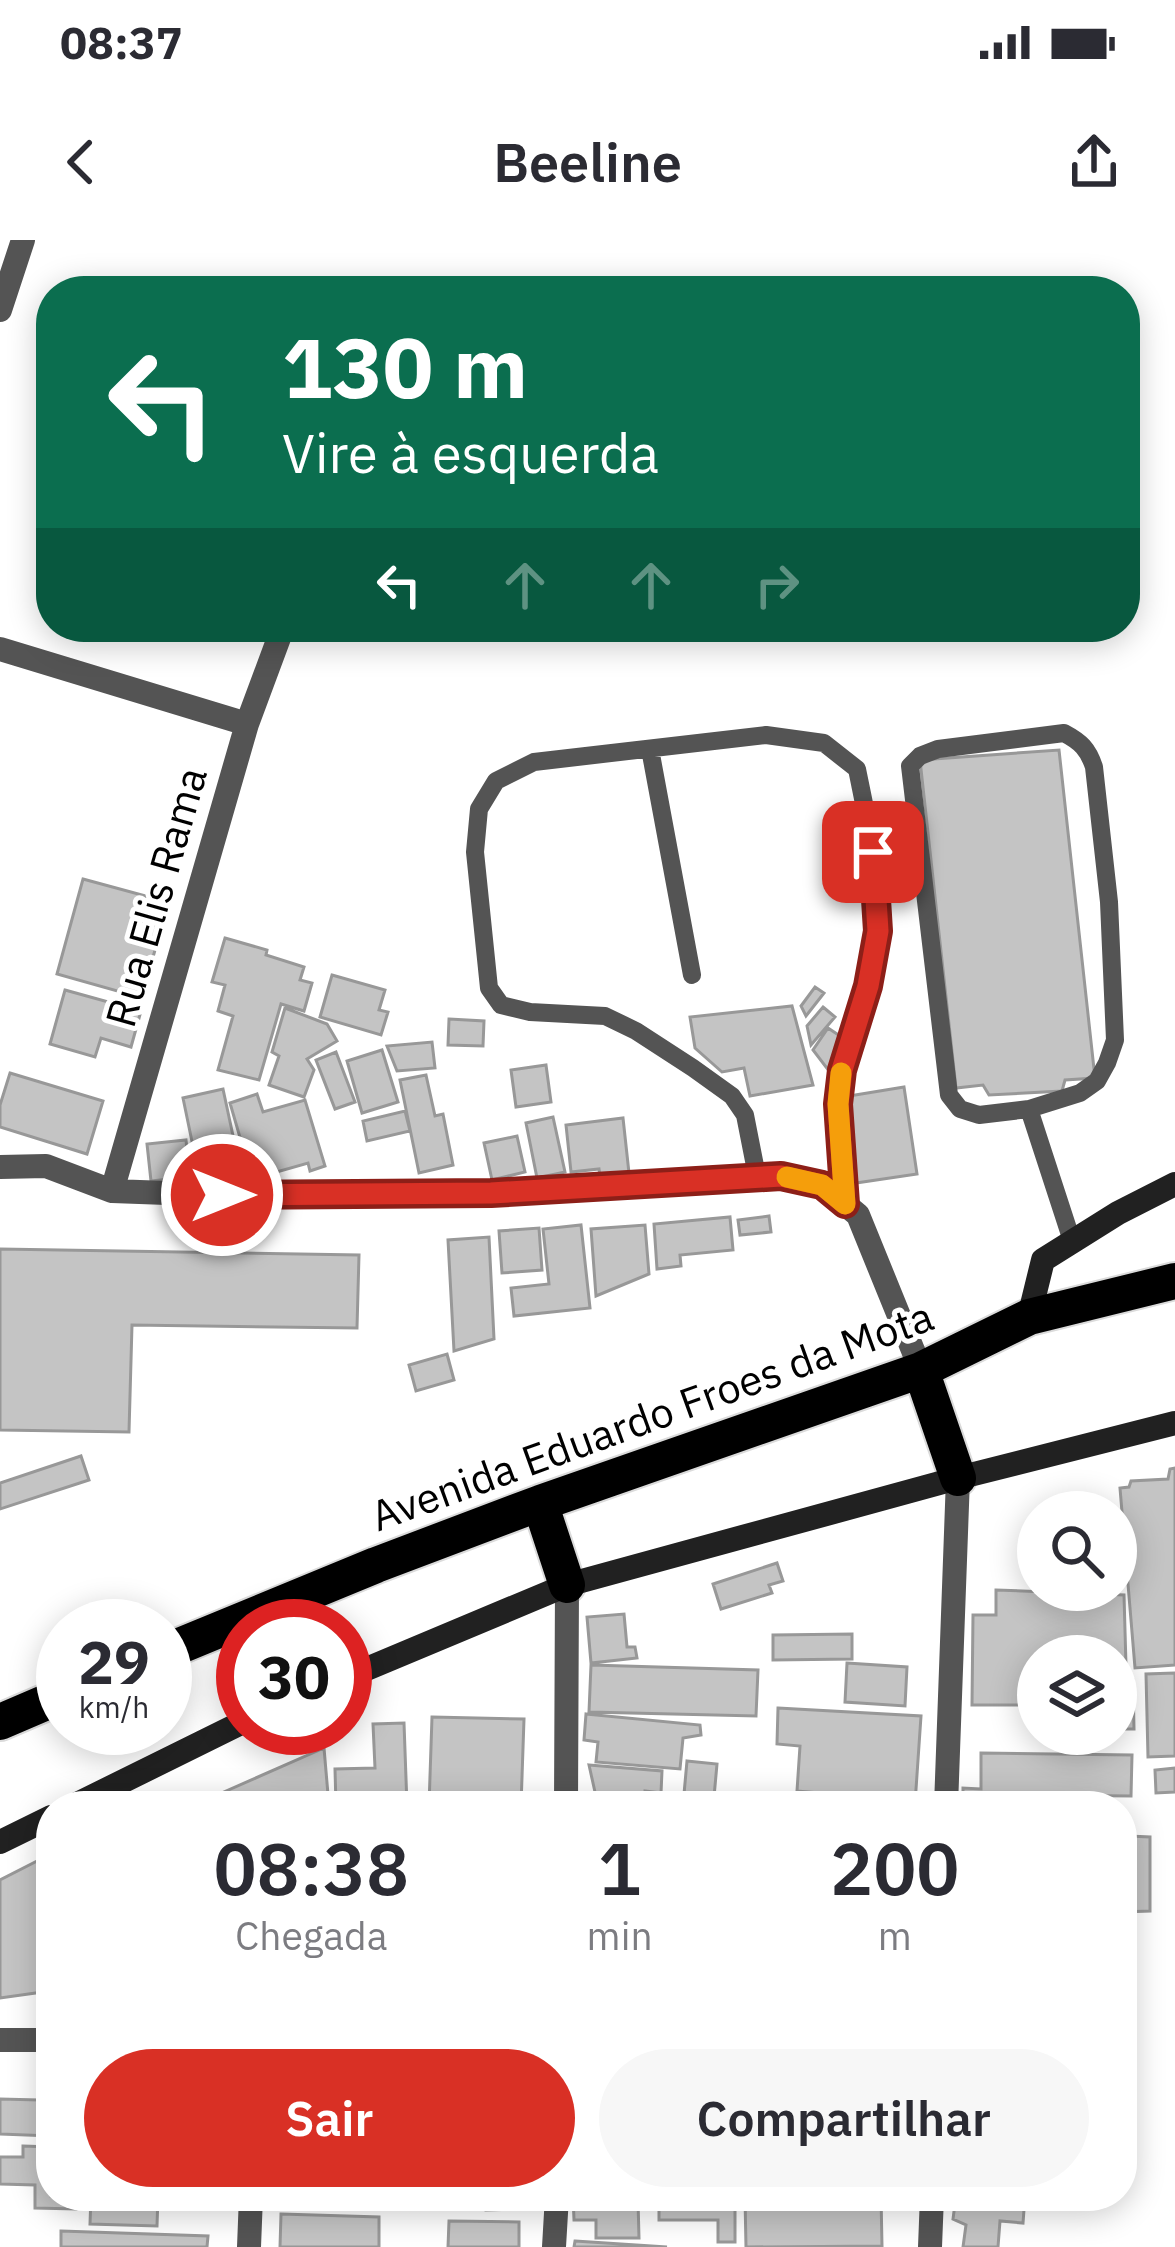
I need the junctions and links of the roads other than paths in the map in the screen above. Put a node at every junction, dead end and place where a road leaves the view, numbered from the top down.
1 (23, 240) edge
2 (0, 310) edge
3 (277, 642) edge
4 (0, 649) edge
5 (247, 724) junction
6 (650, 749) junction
7 (692, 975) dead end
8 (1029, 1109) junction
9 (0, 1150) edge
10 (46, 1166) junction
11 (0, 1167) edge
12 (757, 1176) junction
13 (1175, 1184) edge
14 (112, 1191) junction
15 (845, 1204) junction
16 (1072, 1240) junction
17 (1175, 1281) edge
18 (1029, 1317) junction
19 (921, 1370) junction
20 (1175, 1423) edge
21 (958, 1478) junction
22 (540, 1503) junction
23 (567, 1585) junction
24 (192, 1641) edge
25 (372, 1667) edge
26 (36, 1707) edge
27 (0, 1722) edge
28 (216, 1735) edge
29 (103, 1791) edge
30 (566, 1791) edge
31 (947, 1791) edge
32 (36, 1824) edge
33 (0, 1842) edge
34 (36, 2039) edge
35 (0, 2040) edge
36 (250, 2211) edge
37 (556, 2211) edge
38 (931, 2211) edge
39 (249, 2247) edge
40 (554, 2247) edge
41 (930, 2247) edge

1 - 2 street
3 - 5 street, Rua Elis Rama
4 - 5 street
5 - 14 street, Rua Elis Rama
6 - 7 lane
6 - 12 lane
6 - 15 lane
8 - 8 lane
8 - 16 lane
9 - 10 street
10 - 11 street
10 - 14 street
12 - 14 street
12 - 15 street
13 - 16 street
15 - 19 street
16 - 18 street
17 - 18 highway, Avenida Eduardo Froes da Mota
18 - 19 highway, Avenida Eduardo Froes da Mota
19 - 21 highway
19 - 22 highway, Avenida Eduardo Froes da Mota
20 - 21 street
21 - 23 street
21 - 31 street
22 - 23 highway
22 - 24 highway, Avenida Eduardo Froes da Mota
23 - 25 street
23 - 30 street
26 - 27 highway
28 - 29 street
32 - 33 street
34 - 35 street
36 - 39 street
37 - 40 street
38 - 41 street

